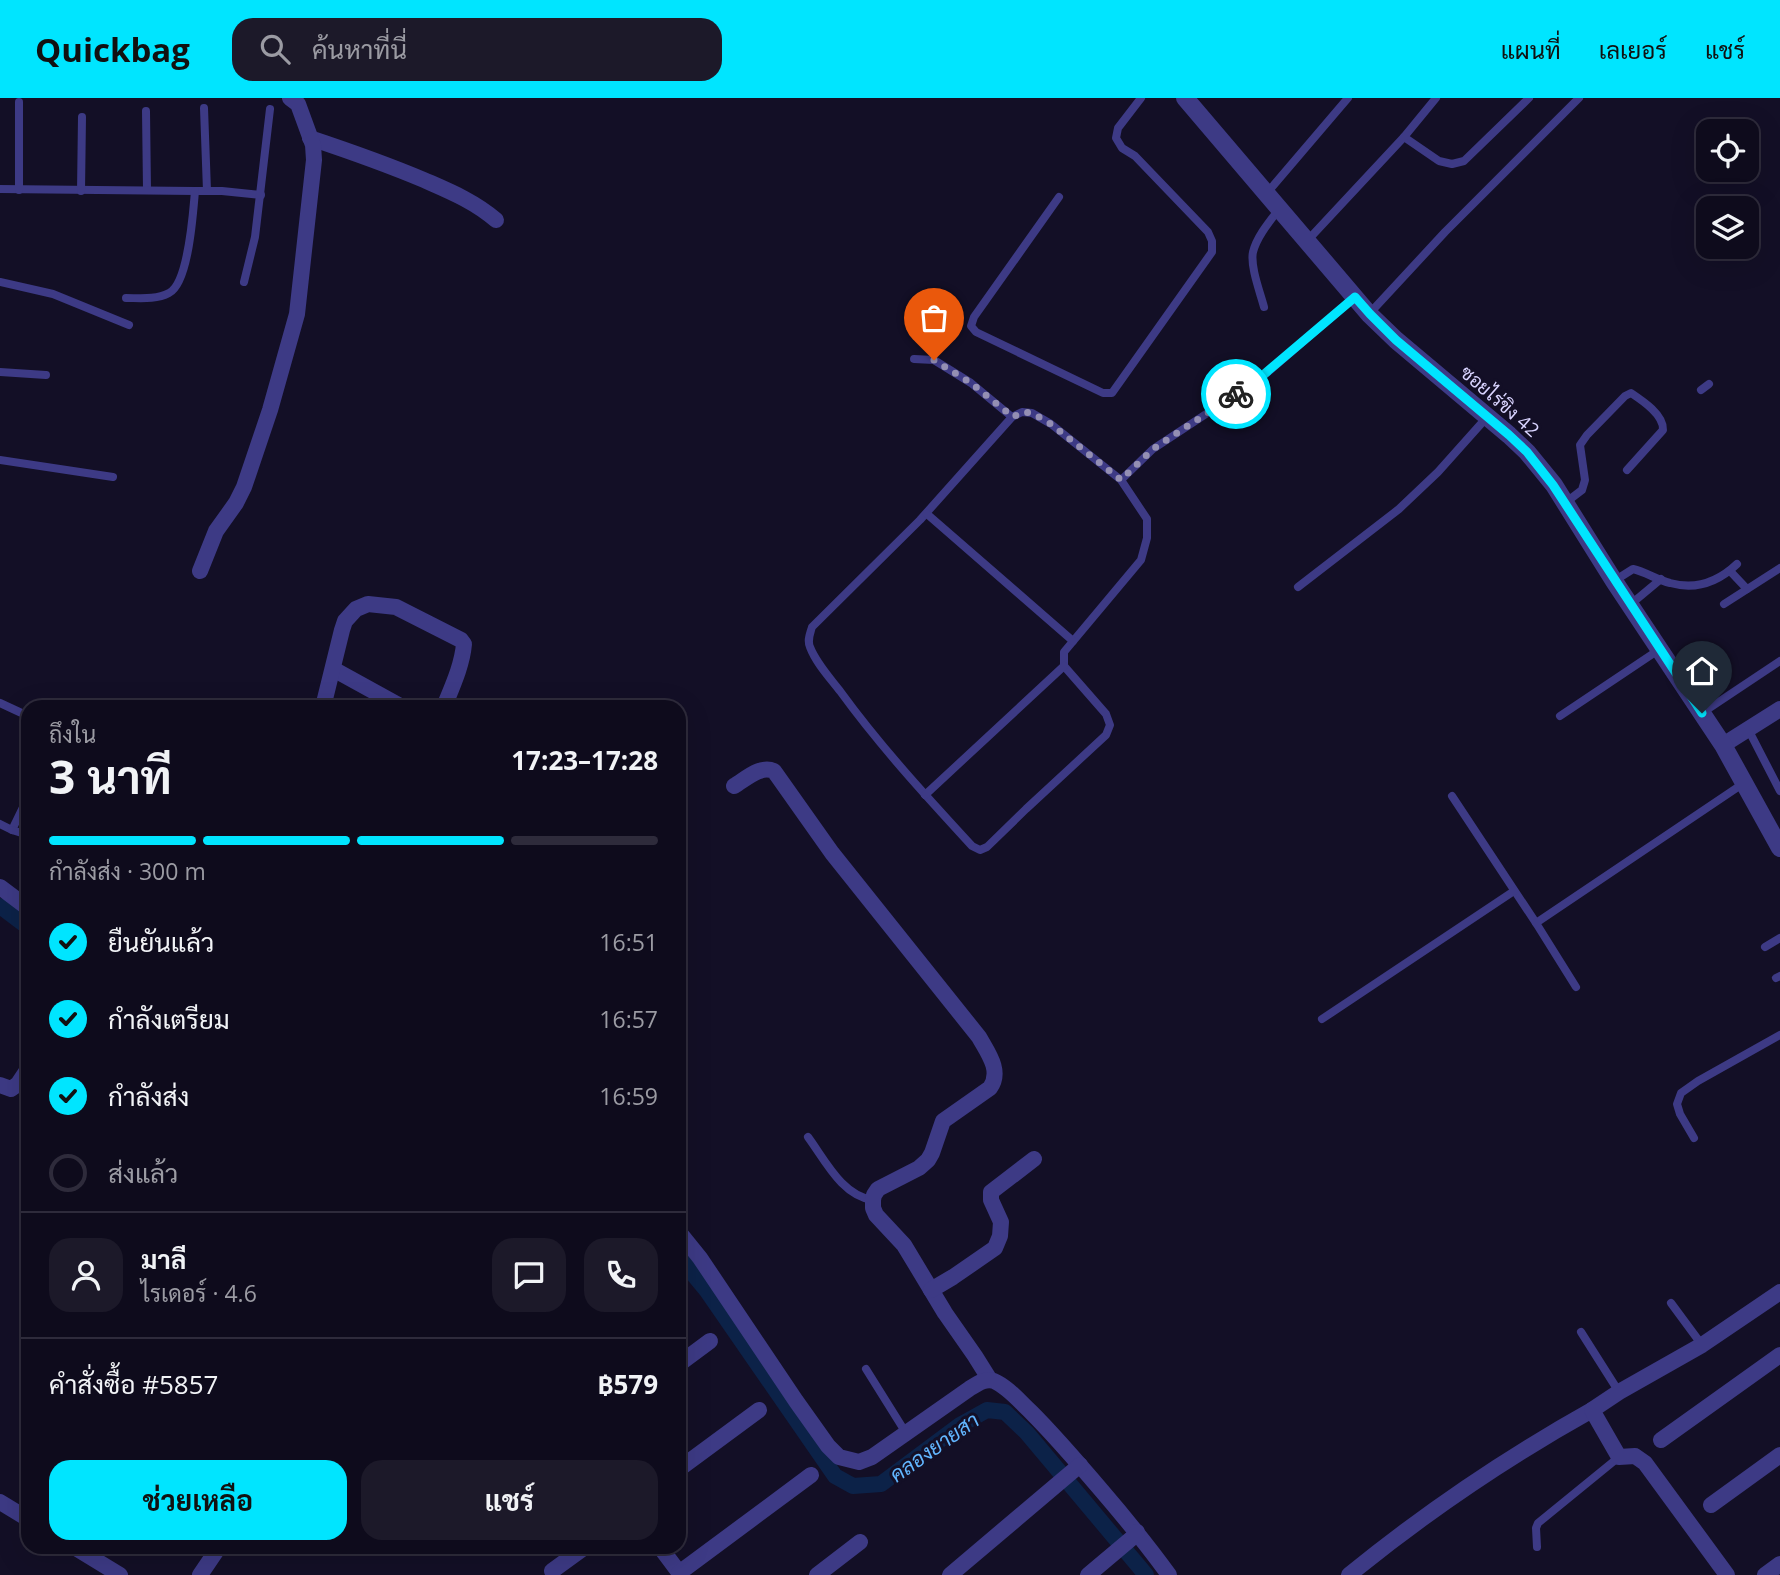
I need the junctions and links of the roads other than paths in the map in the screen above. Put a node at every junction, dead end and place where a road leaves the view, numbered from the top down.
1 (290, 98) edge
2 (1141, 98) edge
3 (1185, 98) edge
4 (1348, 98) edge
5 (1436, 98) edge
6 (1529, 98) edge
7 (1578, 98) edge
8 (19, 102) dead end
9 (204, 108) dead end
10 (270, 109) dead end
11 (146, 111) dead end
12 (82, 117) dead end
13 (1404, 137) junction
14 (310, 138) junction
15 (0, 189) edge
16 (19, 190) junction
17 (147, 190) junction
18 (81, 191) junction
19 (195, 191) junction
20 (207, 191) junction
21 (1267, 194) junction
22 (261, 195) junction
23 (1059, 197) dead end
24 (1280, 208) junction
25 (496, 220) dead end
26 (1307, 241) junction
27 (0, 282) edge
28 (244, 282) dead end
29 (1355, 297) junction
30 (126, 298) dead end
31 (1264, 307) dead end
32 (1370, 314) junction
33 (129, 325) dead end
34 (914, 359) dead end
35 (0, 372) edge
36 (46, 375) dead end
37 (1709, 384) dead end
38 (1701, 390) dead end
39 (1488, 416) junction
40 (1013, 417) junction
41 (0, 460) edge
42 (1627, 470) dead end
43 (113, 477) dead end
44 (1121, 480) junction
45 (1566, 503) junction
46 (926, 514) junction
47 (1780, 568) edge
48 (200, 571) dead end
49 (1661, 579) junction
50 (1614, 580) junction
51 (1298, 587) dead end
52 (1747, 589) junction
53 (1630, 604) junction
54 (1724, 604) dead end
55 (1073, 641) junction
56 (1660, 649) junction
57 (1780, 661) edge
58 (1064, 666) junction
59 (333, 669) junction
60 (325, 700) edge
61 (389, 700) edge
62 (447, 700) edge
63 (0, 703) edge
64 (1780, 709) edge
65 (21, 713) edge
66 (1702, 713) junction
67 (1560, 716) dead end
68 (1748, 729) junction
69 (1723, 745) junction
70 (1744, 783) junction
71 (734, 786) dead end
72 (1780, 791) edge
73 (925, 795) junction
74 (1451, 796) dead end
75 (21, 811) edge
76 (0, 824) edge
77 (12, 830) junction
78 (21, 833) edge
79 (1780, 848) edge
80 (0, 887) edge
81 (1514, 891) junction
82 (21, 903) edge
83 (1536, 923) junction
84 (1780, 938) edge
85 (1765, 947) dead end
86 (1576, 987) dead end
87 (1322, 1019) dead end
88 (1780, 1035) edge
89 (21, 1080) edge
90 (0, 1085) edge
91 (808, 1137) dead end
92 (1694, 1138) dead end
93 (1034, 1159) dead end
94 (873, 1200) junction
95 (686, 1241) edge
96 (931, 1290) junction
97 (1780, 1292) edge
98 (1671, 1303) dead end
99 (1581, 1332) dead end
100 (710, 1341) dead end
101 (1702, 1345) junction
102 (1780, 1355) edge
103 (686, 1359) edge
104 (866, 1369) dead end
105 (990, 1380) junction
106 (1619, 1392) junction
107 (759, 1410) dead end
108 (1592, 1410) junction
109 (906, 1433) junction
110 (1661, 1440) dead end
111 (1780, 1455) edge
112 (1619, 1457) junction
113 (686, 1464) edge
114 (1077, 1468) junction
115 (811, 1475) dead end
116 (0, 1502) edge
117 (1710, 1505) dead end
118 (21, 1515) edge
119 (1134, 1535) junction
120 (860, 1542) dead end
121 (1537, 1547) dead end
122 (86, 1554) edge
123 (214, 1554) edge
124 (575, 1554) edge
125 (665, 1554) edge
126 (1780, 1564) edge
127 (552, 1571) dead end
128 (680, 1574) edge
129 (120, 1575) edge
130 (200, 1575) edge
131 (817, 1575) edge
132 (950, 1575) edge
133 (1088, 1575) edge
134 (1169, 1575) edge
135 (1349, 1575) edge
136 (1727, 1575) edge
137 (1765, 1575) edge

1 - 14 street
2 - 23 lane
3 - 21 street, ซอยไร่ขิง 42
4 - 21 lane
5 - 13 lane
6 - 13 lane
7 - 32 lane
8 - 16 lane
9 - 20 lane
10 - 22 lane
11 - 17 lane
12 - 18 lane
13 - 26 lane
14 - 25 street
14 - 48 street
15 - 16 lane
16 - 18 lane
17 - 18 lane
17 - 19 lane
19 - 20 lane
19 - 30 lane
20 - 22 lane
21 - 24 street, ซอยไร่ขิง 42
22 - 28 lane
24 - 26 street, ซอยไร่ขิง 42
24 - 31 lane
26 - 29 street, ซอยไร่ขิง 42
27 - 33 lane
29 - 32 street, ซอยไร่ขิง 42
29 - 44 lane
32 - 39 street, ซอยไร่ขิง 42
34 - 40 lane
35 - 36 lane
37 - 38 lane
39 - 45 street, ซอยไร่ขิง 42
39 - 51 lane
40 - 44 lane
40 - 46 lane
41 - 43 lane
42 - 45 lane
44 - 55 lane
45 - 50 street, ซอยไร่ขิง 42
46 - 55 lane
46 - 73 lane
47 - 52 lane
49 - 50 lane
49 - 52 lane
49 - 53 lane
50 - 53 street, ซอยไร่ขิง 42
52 - 54 lane
53 - 56 street, ซอยไร่ขิง 42
55 - 58 lane
56 - 66 street, ซอยไร่ขิง 42
56 - 67 lane
57 - 66 lane
58 - 73 lane
58 - 73 lane
59 - 60 street
59 - 61 street
59 - 62 street
63 - 65 lane
64 - 68 street
66 - 69 street, ซอยไร่ขิง 42
68 - 69 street
68 - 72 lane
69 - 70 street, ซอยไร่ขิง 42
70 - 79 street, ซอยไร่ขิง 42
70 - 83 lane
71 - 94 street
74 - 81 lane
75 - 77 lane
76 - 77 lane
77 - 78 lane
80 - 82 street
81 - 83 lane
81 - 87 lane
83 - 86 lane
84 - 85 lane
88 - 92 lane
89 - 90 street
91 - 94 lane
93 - 96 street
94 - 96 street
95 - 109 street
96 - 105 street
97 - 101 street
98 - 101 lane
99 - 106 lane
100 - 103 street
101 - 106 street
102 - 110 street
104 - 109 lane
105 - 109 street
105 - 114 street
106 - 108 street
107 - 113 street
108 - 112 street
108 - 135 street
111 - 117 street
112 - 121 lane
112 - 136 street
114 - 119 street
114 - 132 street
115 - 128 street
116 - 118 street
119 - 133 street
119 - 134 street
120 - 131 street
122 - 129 street
123 - 130 street
124 - 127 street
125 - 128 street
126 - 137 street

